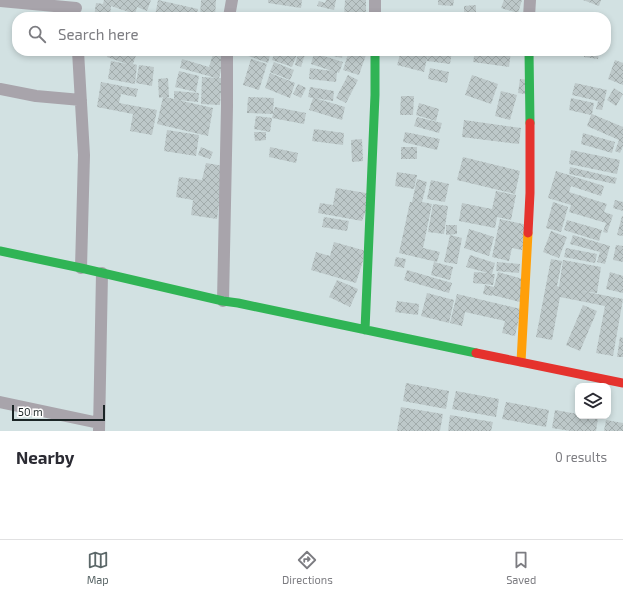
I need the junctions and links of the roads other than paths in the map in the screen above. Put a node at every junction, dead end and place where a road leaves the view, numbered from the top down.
1 (232, 0) edge
2 (375, 0) edge
3 (530, 0) edge
4 (0, 1) edge
5 (76, 8) edge
6 (230, 12) edge
7 (375, 12) edge
8 (529, 12) edge
9 (78, 56) edge
10 (227, 56) edge
11 (375, 56) edge
12 (529, 56) edge
13 (0, 89) edge
14 (81, 100) junction
15 (0, 251) edge
16 (82, 268) junction
17 (102, 273) junction
18 (223, 301) junction
19 (365, 330) junction
20 (521, 362) junction
21 (623, 383) edge
22 (0, 402) edge
23 (99, 427) edge

1 - 6 street
2 - 7 street
3 - 8 street
4 - 5 street
9 - 14 street
10 - 18 street
11 - 19 street
12 - 20 street
13 - 14 street
14 - 16 street
15 - 16 street
16 - 17 street
17 - 18 street
17 - 23 street
18 - 19 street
19 - 20 street
20 - 21 street
22 - 23 street

